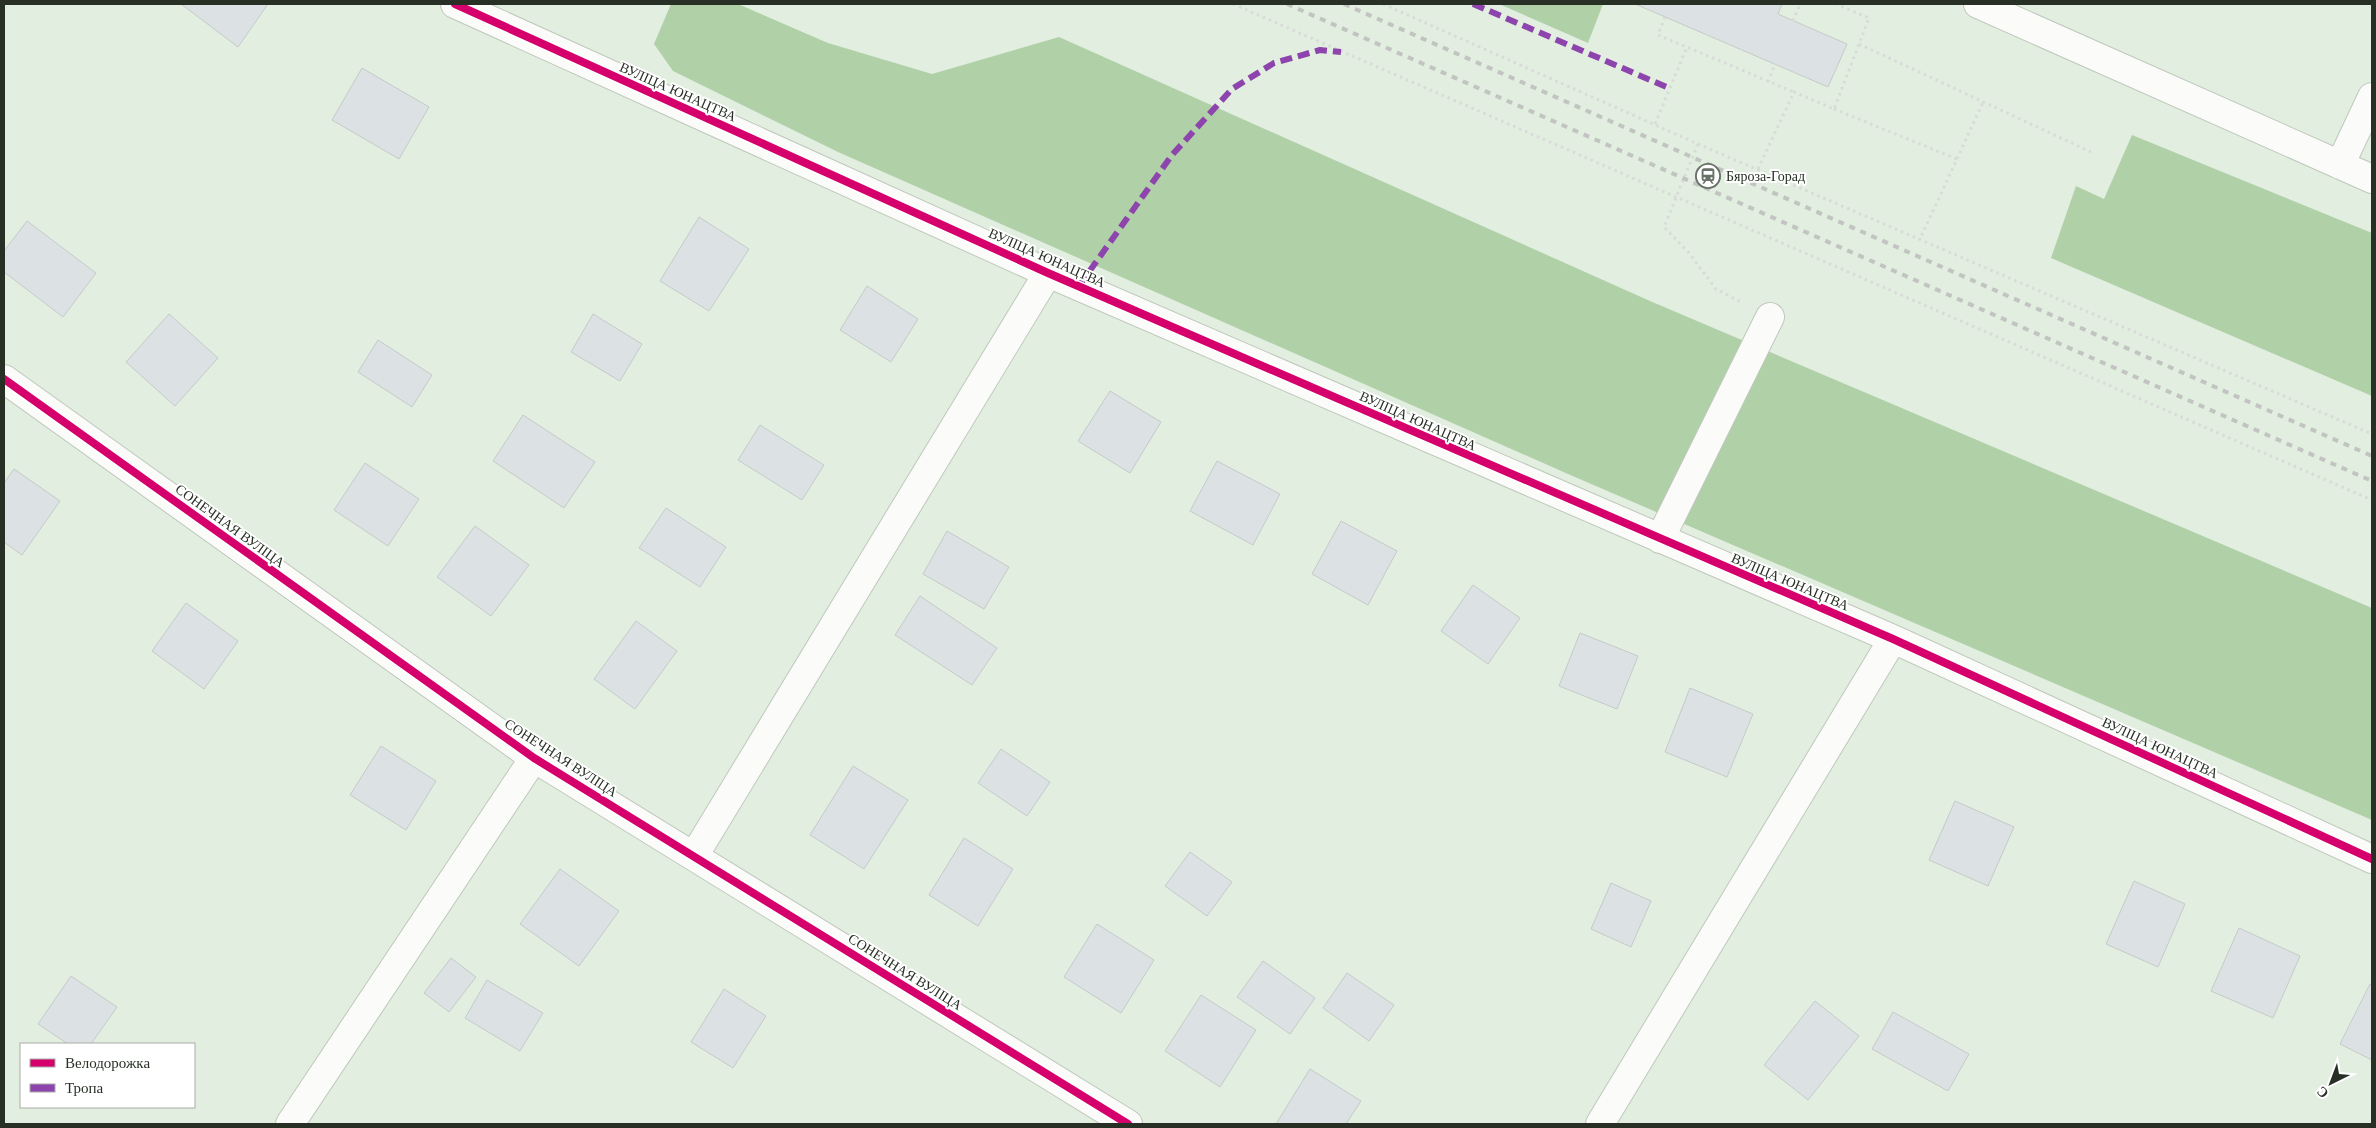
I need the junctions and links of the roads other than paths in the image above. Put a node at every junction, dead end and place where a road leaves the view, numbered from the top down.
1 (455, 4) edge
2 (1978, 4) edge
3 (2372, 97) edge
4 (2340, 165) junction
5 (2372, 179) edge
6 (1048, 273) junction
7 (1770, 317) road end
8 (4, 379) edge
9 (1660, 539) junction
10 (1893, 639) junction
11 (534, 758) junction
12 (694, 856) junction
13 (2372, 859) edge
14 (290, 1124) edge
15 (1128, 1124) edge
16 (1600, 1124) edge

1 - 6 street, ВУЛІЦА ЮНАЦТВА
2 - 4 street
3 - 4 street
4 - 5 street
6 - 9 street, ВУЛІЦА ЮНАЦТВА
6 - 12 street
7 - 9 street
8 - 11 street, СОНЕЧНАЯ ВУЛІЦА
9 - 10 street, ВУЛІЦА ЮНАЦТВА
10 - 13 street, ВУЛІЦА ЮНАЦТВА
10 - 16 street
11 - 12 street, СОНЕЧНАЯ ВУЛІЦА
11 - 14 street
12 - 15 street, СОНЕЧНАЯ ВУЛІЦА

